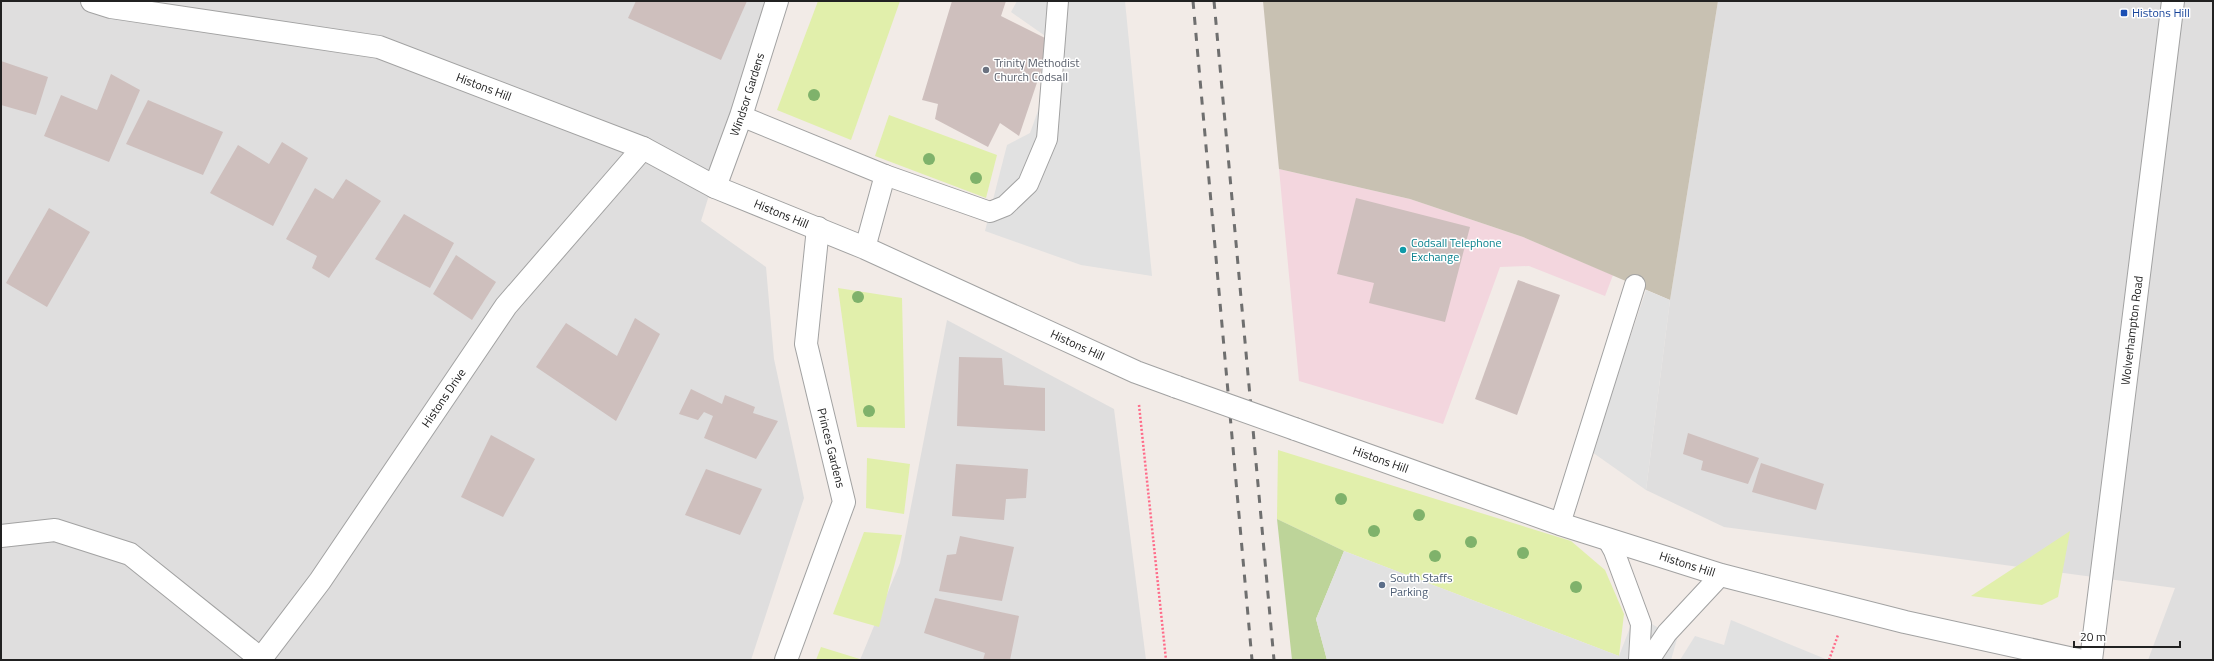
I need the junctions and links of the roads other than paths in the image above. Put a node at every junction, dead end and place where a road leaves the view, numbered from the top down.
1 (777, 1) edge
2 (1058, 1) edge
3 (2173, 1) edge
4 (105, 3) edge
5 (741, 116) junction
6 (643, 148) junction
7 (885, 175) junction
8 (715, 187) junction
9 (818, 228) junction
10 (865, 248) junction
11 (1634, 284) dead end
12 (1560, 524) junction
13 (1, 536) edge
14 (1608, 540) junction
15 (1721, 575) junction
16 (261, 659) edge
17 (786, 660) edge
18 (1639, 660) edge
19 (1649, 660) edge
20 (2078, 660) edge
21 (2091, 660) edge

1 - 5 street, Windsor Gardens
2 - 7 lane
3 - 21 street, Wolverhampton Road
4 - 6 street, Histons Hill
5 - 7 lane
5 - 8 street, Windsor Gardens
6 - 8 street, Histons Hill
6 - 16 street, Histons Drive
7 - 10 lane
8 - 9 street, Histons Hill
9 - 10 street, Histons Hill
9 - 17 street, Princes Gardens
10 - 12 street, Histons Hill, bridge
11 - 12 lane
12 - 14 street, Histons Hill
13 - 16 street
14 - 15 street, Histons Hill
14 - 18 lane
15 - 19 lane
15 - 20 street, Histons Hill

